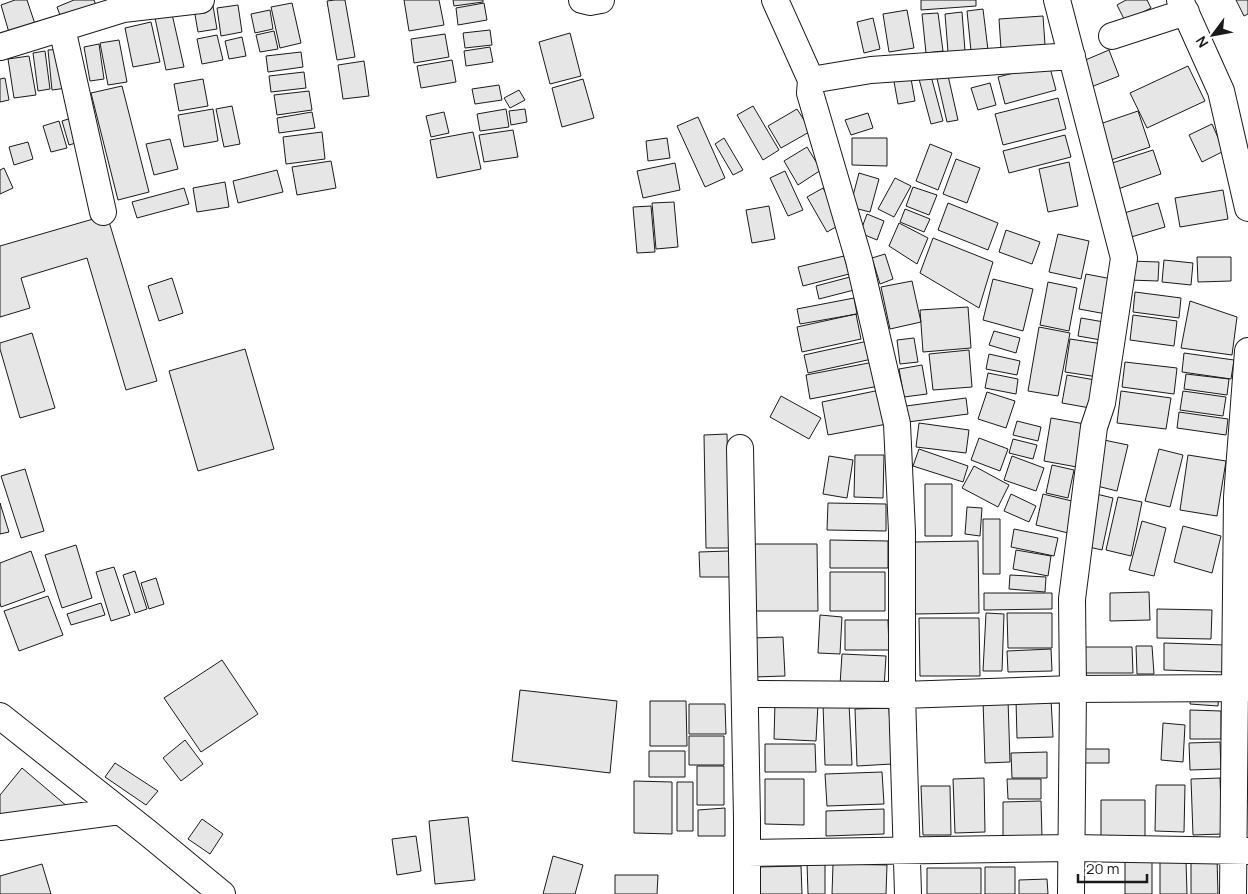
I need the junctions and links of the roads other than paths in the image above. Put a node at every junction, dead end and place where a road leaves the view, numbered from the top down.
1 (201, 0) edge
2 (582, 0) edge
3 (601, 0) edge
4 (775, 0) edge
5 (1057, 0) edge
6 (122, 5) edge
7 (1183, 6) edge
8 (62, 28) junction
9 (1112, 36) dead end
10 (0, 47) edge
11 (1072, 56) junction
12 (823, 78) junction
13 (1248, 208) edge
14 (103, 212) dead end
15 (1248, 352) edge
16 (740, 448) dead end
17 (1245, 457) edge
18 (1242, 688) edge
19 (1073, 690) junction
20 (745, 694) junction
21 (902, 695) junction
22 (0, 716) edge
23 (120, 811) junction
24 (0, 827) edge
25 (1071, 848) junction
26 (908, 850) junction
27 (1241, 852) edge
28 (747, 853) junction
29 (222, 894) edge
30 (747, 894) edge
31 (908, 894) edge
32 (1071, 894) edge
33 (1233, 894) edge

1 - 6 street
2 - 3 street
4 - 12 street
5 - 11 street
6 - 8 street
7 - 9 street
7 - 13 street
8 - 10 street
8 - 14 street
11 - 12 street
11 - 19 street
12 - 21 street
15 - 17 street
16 - 20 street
17 - 18 street
18 - 19 street
18 - 27 street
19 - 21 street
19 - 25 street
20 - 21 street
20 - 28 street
21 - 26 street
22 - 23 street
23 - 24 street
23 - 29 street
25 - 26 street
25 - 27 street
25 - 32 street
26 - 28 street
26 - 31 street
27 - 33 street
28 - 30 street

